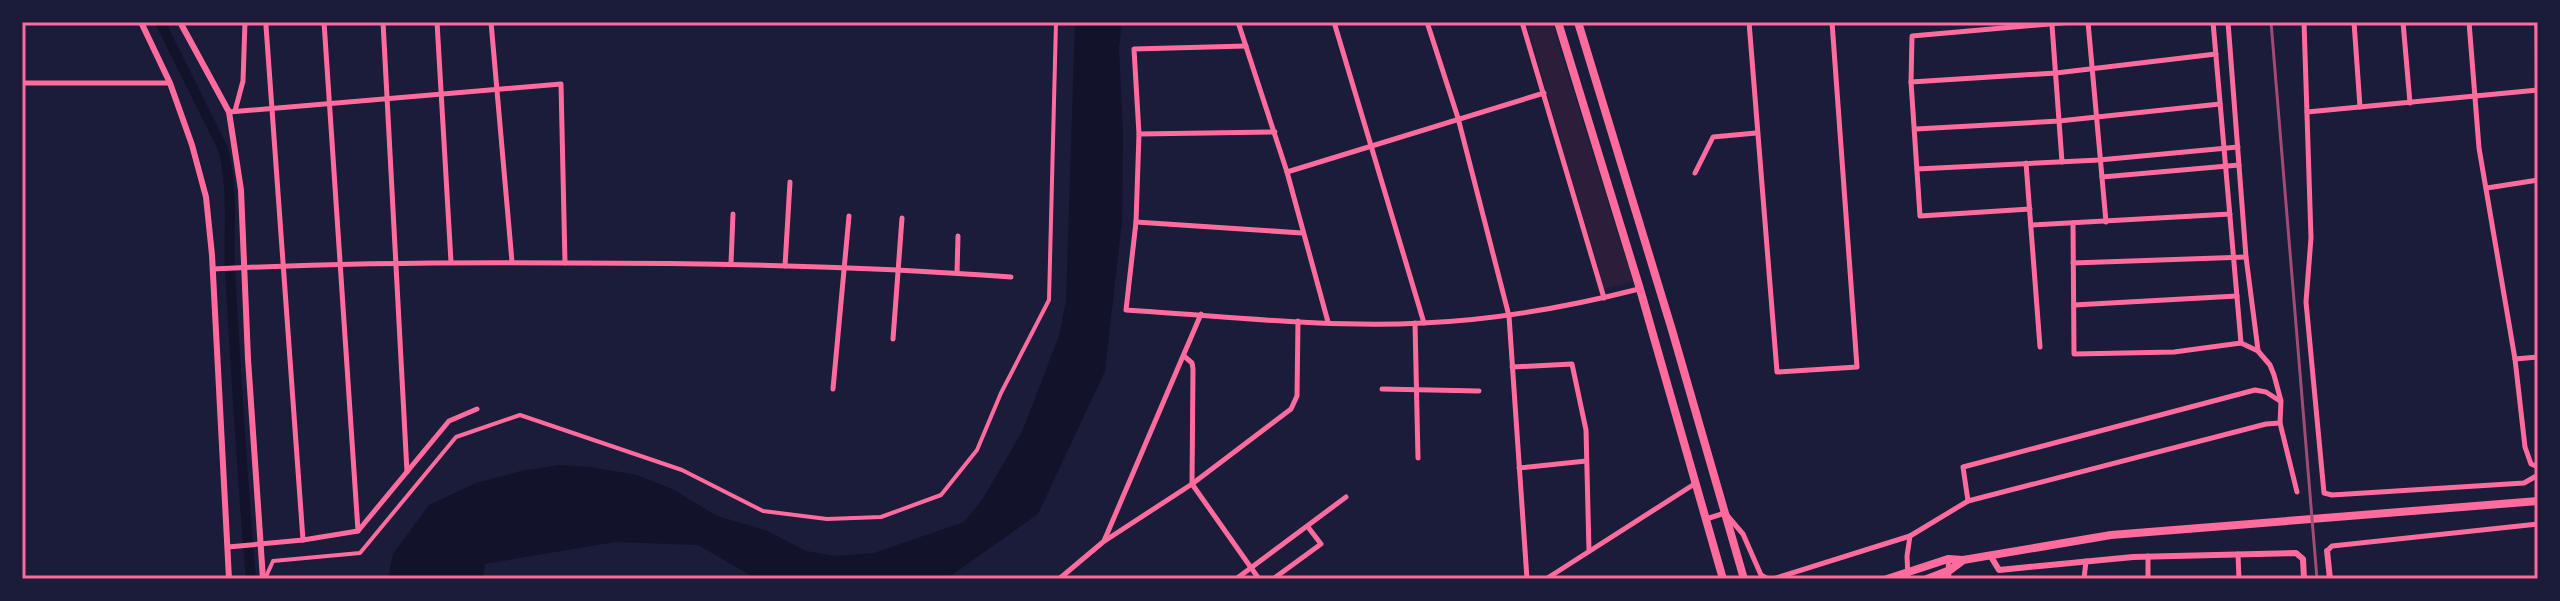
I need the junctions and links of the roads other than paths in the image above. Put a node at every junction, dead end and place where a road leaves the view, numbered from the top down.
1 (141, 22) edge
2 (180, 22) edge
3 (245, 22) edge
4 (324, 22) edge
5 (383, 22) edge
6 (437, 22) edge
7 (491, 22) edge
8 (1056, 22) edge
9 (1238, 22) edge
10 (1334, 22) edge
11 (1427, 22) edge
12 (1522, 22) edge
13 (1558, 22) edge
14 (1578, 22) edge
15 (1749, 22) edge
16 (1832, 22) edge
17 (2072, 22) edge
18 (2088, 22) edge
19 (2213, 22) edge
20 (2228, 22) edge
21 (2304, 22) edge
22 (2354, 22) edge
23 (2403, 22) edge
24 (2469, 22) edge
25 (2537, 22) edge
26 (2011, 25) edge
27 (2052, 25) junction
28 (266, 26) dead end
29 (1246, 46) junction
30 (2216, 54) junction
31 (2091, 69) junction
32 (2056, 73) junction
33 (1911, 82) junction
34 (22, 83) edge
35 (170, 83) junction
36 (2537, 90) edge
37 (495, 91) junction
38 (1544, 93) junction
39 (442, 95) junction
40 (2477, 96) junction
41 (386, 99) junction
42 (328, 102) junction
43 (2410, 103) junction
44 (2220, 104) junction
45 (272, 107) junction
46 (2360, 107) junction
47 (232, 112) junction
48 (2307, 112) junction
49 (2095, 115) junction
50 (1458, 118) junction
51 (2059, 121) junction
52 (2538, 127) edge
53 (1916, 129) junction
54 (1275, 132) junction
55 (1756, 133) junction
56 (1139, 134) junction
57 (1369, 147) junction
58 (2238, 147) junction
59 (2224, 149) junction
60 (2099, 160) junction
61 (2062, 162) junction
62 (2026, 163) junction
63 (2239, 165) junction
64 (2226, 167) junction
65 (1917, 169) junction
66 (1287, 172) junction
67 (1695, 173) dead end
68 (2102, 177) junction
69 (2538, 180) edge
70 (790, 182) dead end
71 (2487, 188) junction
72 (2030, 209) junction
73 (733, 214) dead end
74 (2230, 214) junction
75 (849, 216) dead end
76 (902, 218) dead end
77 (1136, 222) junction
78 (2106, 222) junction
79 (2073, 223) junction
80 (2031, 225) junction
81 (1303, 233) junction
82 (958, 236) dead end
83 (2233, 257) junction
84 (2246, 257) junction
85 (451, 262) junction
86 (512, 262) junction
87 (565, 263) junction
88 (731, 263) junction
89 (2073, 263) junction
90 (341, 264) junction
91 (396, 264) junction
92 (281, 265) junction
93 (785, 266) junction
94 (245, 267) junction
95 (843, 267) junction
96 (213, 269) junction
97 (899, 269) junction
98 (957, 273) junction
99 (1011, 277) dead end
100 (1640, 289) junction
101 (2237, 296) junction
102 (1604, 298) junction
103 (2074, 305) junction
104 (1201, 314) junction
105 (1509, 316) junction
106 (1298, 321) junction
107 (1328, 322) junction
108 (1415, 323) junction
109 (1424, 323) junction
110 (893, 339) dead end
111 (2241, 343) junction
112 (2040, 347) dead end
113 (2258, 351) junction
114 (1184, 356) junction
115 (2538, 357) edge
116 (2515, 359) junction
117 (1512, 367) junction
118 (833, 389) dead end
119 (1382, 389) dead end
120 (1416, 390) junction
121 (1479, 391) dead end
122 (2281, 401) junction
123 (477, 409) dead end
124 (2280, 423) junction
125 (1418, 458) dead end
126 (1586, 461) junction
127 (2538, 467) edge
128 (1519, 468) junction
129 (407, 472) junction
130 (2538, 475) edge
131 (1696, 483) junction
132 (1192, 484) junction
133 (2297, 492) dead end
134 (1346, 497) dead end
135 (1968, 501) junction
136 (2538, 501) edge
137 (1725, 513) junction
138 (1706, 519) junction
139 (2538, 524) edge
140 (1308, 527) junction
141 (358, 531) junction
142 (1910, 536) junction
143 (303, 540) junction
144 (1103, 542) junction
145 (259, 545) junction
146 (231, 547) junction
147 (1589, 551) junction
148 (2327, 551) joint
149 (2238, 554) junction
150 (1990, 555) junction
151 (2148, 556) junction
152 (1948, 559) junction
153 (1963, 560) junction
154 (2086, 561) junction
155 (1252, 567) junction
156 (1999, 570) junction
157 (1949, 574) edge
158 (1908, 576) edge
159 (229, 579) edge
160 (264, 579) edge
161 (1059, 579) edge
162 (1236, 579) edge
163 (1259, 579) edge
164 (1273, 579) edge
165 (1527, 579) edge
166 (1546, 579) edge
167 (1723, 579) edge
168 (1744, 579) edge
169 (1770, 579) edge
170 (1887, 579) edge
171 (1927, 579) edge
172 (1998, 579) edge
173 (2084, 579) edge
174 (2148, 579) edge
175 (2239, 579) edge
176 (2304, 579) edge
177 (2330, 579) edge

1 - 35 street
2 - 47 street
3 - 47 street
4 - 42 street
5 - 41 street
6 - 39 street
7 - 37 street
8 - 160 street
9 - 29 street
10 - 57 street
11 - 50 street
12 - 38 street
13 - 100 main road
14 - 137 main road
15 - 55 street
16 - 55 street
17 - 27 street
18 - 31 street
19 - 30 street
20 - 58 street
21 - 48 street
22 - 46 street
23 - 43 street
24 - 40 street
25 - 36 street
26 - 27 street
26 - 33 street
27 - 32 street
28 - 45 street
29 - 54 street
29 - 56 street
30 - 31 street
30 - 44 street
31 - 32 street
31 - 49 street
32 - 33 street
32 - 51 street
33 - 53 street
34 - 35 street
35 - 96 street
36 - 40 street
36 - 52 street
37 - 39 street
37 - 86 street
37 - 87 street
38 - 50 street
38 - 102 street
39 - 41 street
39 - 85 street
40 - 43 street
40 - 71 street
41 - 42 street
41 - 91 street
42 - 45 street
42 - 90 street
43 - 46 street
44 - 49 street
44 - 59 street
45 - 47 street
45 - 92 street
46 - 48 street
47 - 94 street
48 - 130 street
49 - 51 street
49 - 60 street
50 - 57 street
50 - 105 street
51 - 53 street
51 - 61 street
53 - 65 street
54 - 56 street
54 - 66 street
55 - 67 street
56 - 77 street
57 - 66 street
57 - 109 street
58 - 59 street
58 - 63 street
59 - 60 street
59 - 64 street
60 - 61 street
60 - 68 street
61 - 62 street
62 - 65 street
62 - 72 street
63 - 64 street
63 - 84 street
64 - 68 street
64 - 74 street
65 - 72 street
66 - 81 street
68 - 78 street
69 - 71 street
70 - 93 street
71 - 116 street
72 - 80 street
73 - 88 street
74 - 78 street
74 - 83 street
75 - 95 street
76 - 97 street
77 - 81 street
77 - 104 street
78 - 79 street
79 - 80 street
79 - 89 street
80 - 112 street
81 - 107 street
82 - 98 street
83 - 84 street
83 - 89 street
83 - 101 street
84 - 113 street
85 - 86 street
85 - 91 street
86 - 87 street
87 - 88 street
88 - 93 street
89 - 103 street
90 - 91 street
90 - 92 street
90 - 141 street
91 - 129 street
92 - 94 street
92 - 143 street
93 - 95 street
94 - 96 street
94 - 145 street
95 - 97 street
95 - 118 street
96 - 146 street
97 - 98 street
97 - 110 street
98 - 99 street
100 - 102 street
100 - 131 main road
101 - 103 street
101 - 111 street
102 - 105 street
103 - 111 street
104 - 106 street
104 - 114 street
105 - 109 street
105 - 117 street
106 - 107 street
106 - 132 street
107 - 108 street
108 - 109 street
108 - 120 street
111 - 113 street
113 - 122 street
114 - 132 street
114 - 144 street
115 - 116 street
116 - 127 street
117 - 126 street
117 - 128 street
119 - 120 street
120 - 121 street
120 - 125 street
122 - 124 street
122 - 135 street
123 - 129 street
124 - 133 street
124 - 135 street
126 - 128 street
126 - 147 street
128 - 165 street
129 - 141 street
131 - 138 main road
131 - 147 street
132 - 144 street
132 - 155 street
134 - 140 street
135 - 142 street
136 - 150 main road
137 - 138 street
137 - 168 main road
137 - 169 street
138 - 167 main road
139 - 148 street
140 - 155 street
140 - 164 street
141 - 143 street
142 - 158 street
142 - 169 street
143 - 145 street
144 - 161 street
145 - 146 street
145 - 160 street
146 - 159 street
147 - 166 street
148 - 177 street
149 - 151 street
149 - 175 street
149 - 176 street
150 - 153 main road
150 - 156 street
151 - 154 street
151 - 174 street
152 - 153 main road
152 - 157 street
152 - 158 main road
153 - 157 main road
154 - 156 street
154 - 173 street
155 - 162 street
155 - 163 street
156 - 172 street
157 - 171 main road
158 - 170 main road

